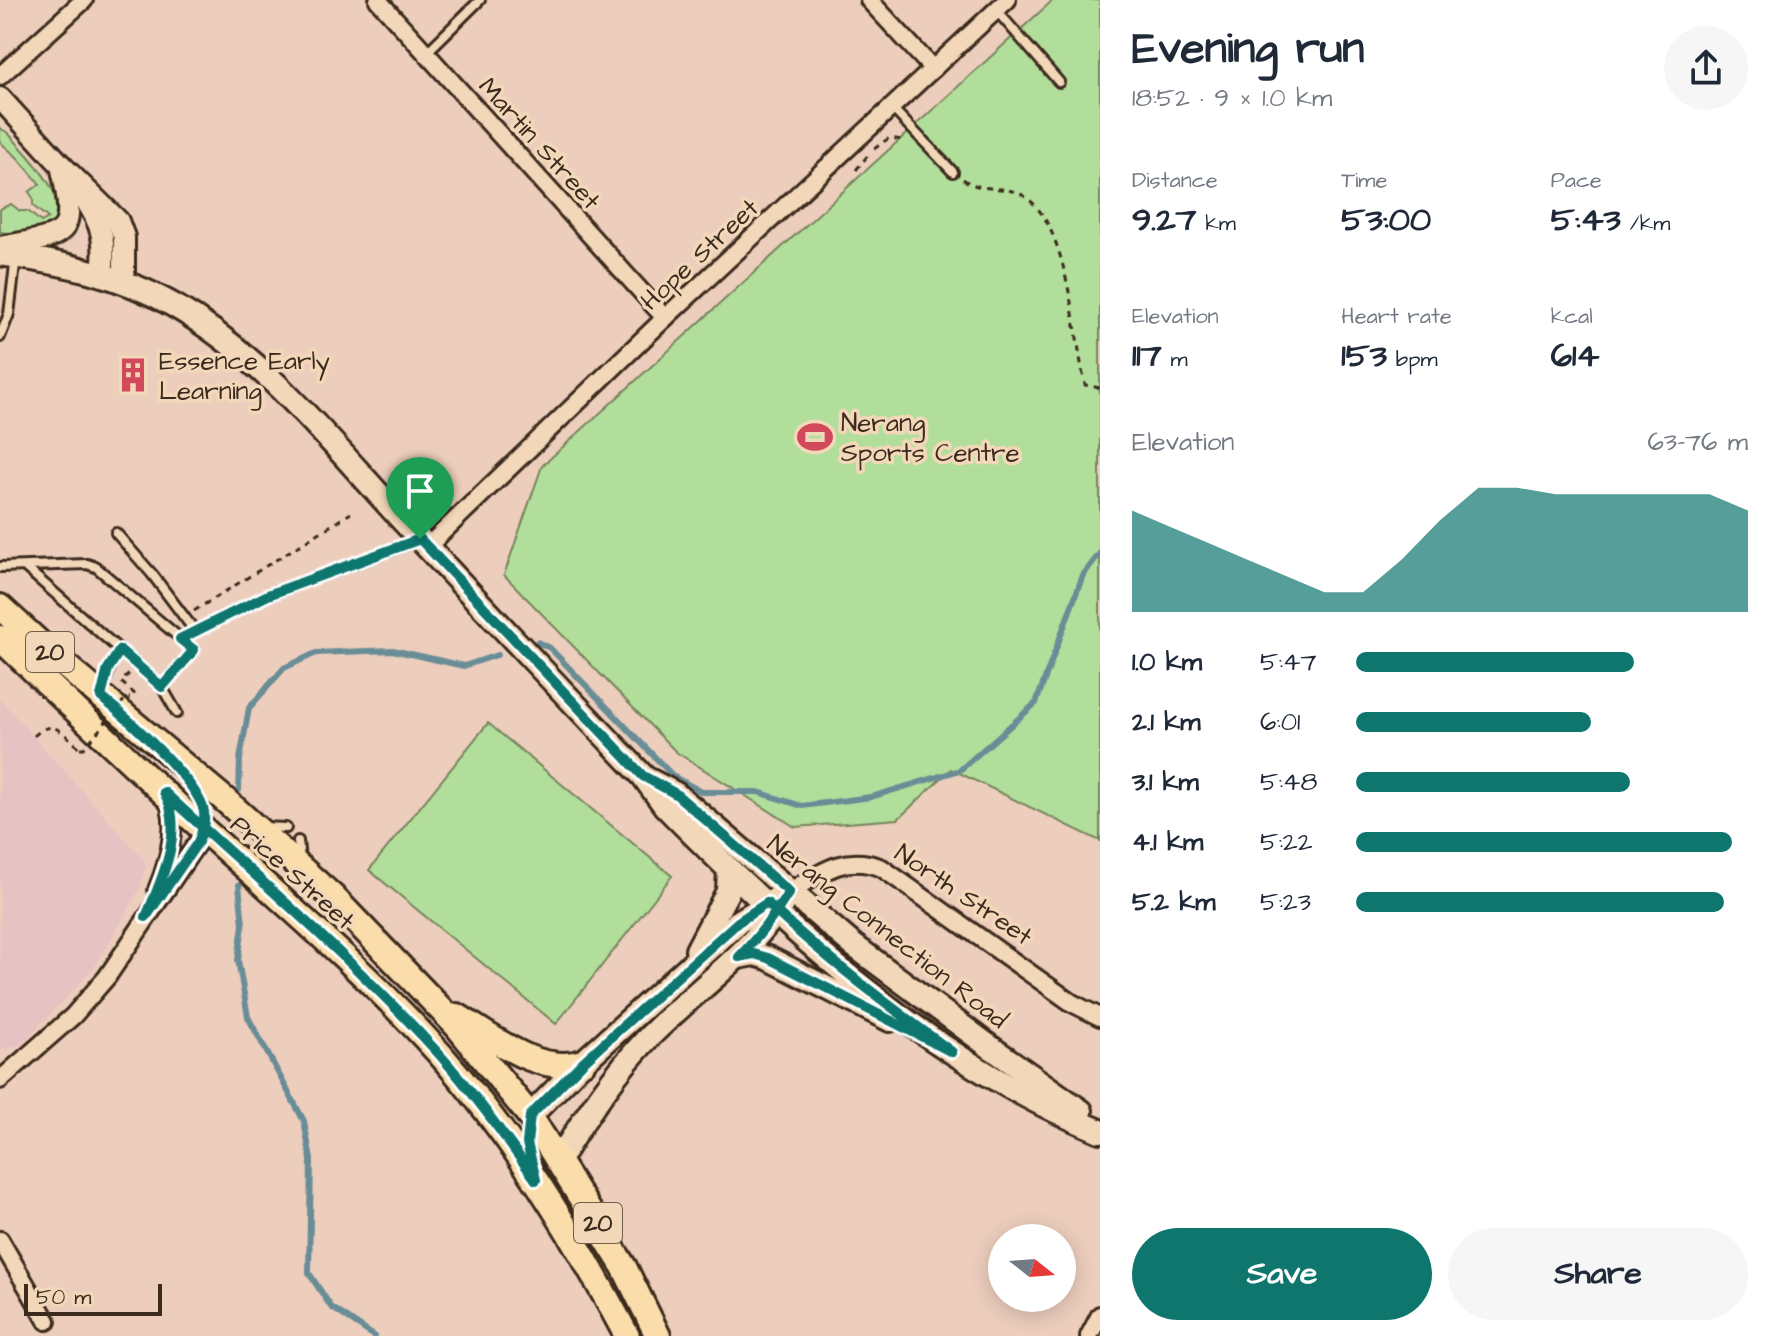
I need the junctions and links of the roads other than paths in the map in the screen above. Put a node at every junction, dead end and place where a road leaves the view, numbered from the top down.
1 (84, 0) edge
2 (480, 0) edge
3 (869, 0) edge
4 (381, 1) edge
5 (1002, 5) edge
6 (426, 53) junction
7 (933, 69) junction
8 (0, 76) edge
9 (1059, 82) dead end
10 (0, 98) edge
11 (892, 108) junction
12 (61, 165) junction
13 (953, 172) road end
14 (8, 250) edge
15 (102, 275) junction
16 (124, 282) junction
17 (665, 318) junction
18 (0, 337) edge
19 (116, 533) dead end
20 (424, 543) junction
21 (0, 567) edge
22 (26, 568) junction
23 (0, 607) edge
24 (194, 630) junction
25 (0, 638) edge
26 (180, 639) junction
27 (120, 650) junction
28 (162, 687) junction
29 (101, 697) junction
30 (177, 713) dead end
31 (146, 733) junction
32 (643, 776) junction
33 (164, 792) junction
34 (254, 826) junction
35 (203, 828) junction
36 (286, 828) dead end
37 (298, 841) dead end
38 (302, 869) junction
39 (729, 869) junction
40 (789, 892) junction
41 (772, 908) junction
42 (146, 917) junction
43 (739, 957) junction
44 (683, 971) junction
45 (437, 1005) junction
46 (1100, 1017) edge
47 (46, 1041) junction
48 (952, 1052) junction
49 (583, 1062) junction
50 (0, 1067) edge
51 (0, 1080) edge
52 (530, 1116) junction
53 (1100, 1129) edge
54 (559, 1160) junction
55 (536, 1180) junction
56 (0, 1240) edge
57 (1100, 1315) edge
58 (47, 1321) dead end
59 (627, 1336) edge
60 (658, 1336) edge
61 (1089, 1336) edge

1 - 8 street
2 - 6 lane
3 - 7 street
4 - 6 street, Martin Street
5 - 7 street, Hope Street
5 - 9 lane
6 - 17 street, Martin Street
7 - 11 street, Hope Street
10 - 12 street
11 - 13 lane
11 - 17 street, Hope Street
12 - 14 street
12 - 15 street
12 - 16 street
14 - 15 main road, Nerang Connection Road
14 - 18 lane
15 - 16 main road, Nerang Connection Road
16 - 20 main road, Nerang Connection Road
17 - 20 street, Hope Street
19 - 24 lane
20 - 24 lane
20 - 32 main road, Nerang Connection Road
21 - 22 lane
22 - 26 lane
22 - 27 lane
23 - 29 main road, Price Street / 20
24 - 26 lane
25 - 33 main road, Price Street / 20
26 - 28 lane
27 - 28 lane
27 - 29 lane
28 - 30 lane
29 - 31 main road, Price Street / 20
31 - 34 main road, Price Street / 20
31 - 35 main road
32 - 39 main road, Nerang Connection Road
32 - 40 main road, Nerang Connection Road
33 - 35 main road, Price Street / 20
33 - 42 street
34 - 36 lane
34 - 38 main road, Price Street / 20
35 - 42 street
35 - 55 main road, Price Street / 20
37 - 38 lane
38 - 45 main road, Price Street / 20
39 - 41 main road, Nerang Connection Road
39 - 44 main road
40 - 41 main road
40 - 46 street, North Street
40 - 53 main road, Nerang Connection Road
41 - 43 main road
41 - 44 main road
41 - 48 main road, Nerang Connection Road
42 - 47 street
43 - 48 main road
43 - 54 main road
44 - 49 main road
45 - 49 main road
45 - 52 main road, 20
47 - 50 street
47 - 51 street
48 - 53 main road, Nerang Connection Road
49 - 52 main road
52 - 54 main road, 20
52 - 55 main road
54 - 60 main road, 20
55 - 59 main road, 20
56 - 58 street
57 - 61 street

